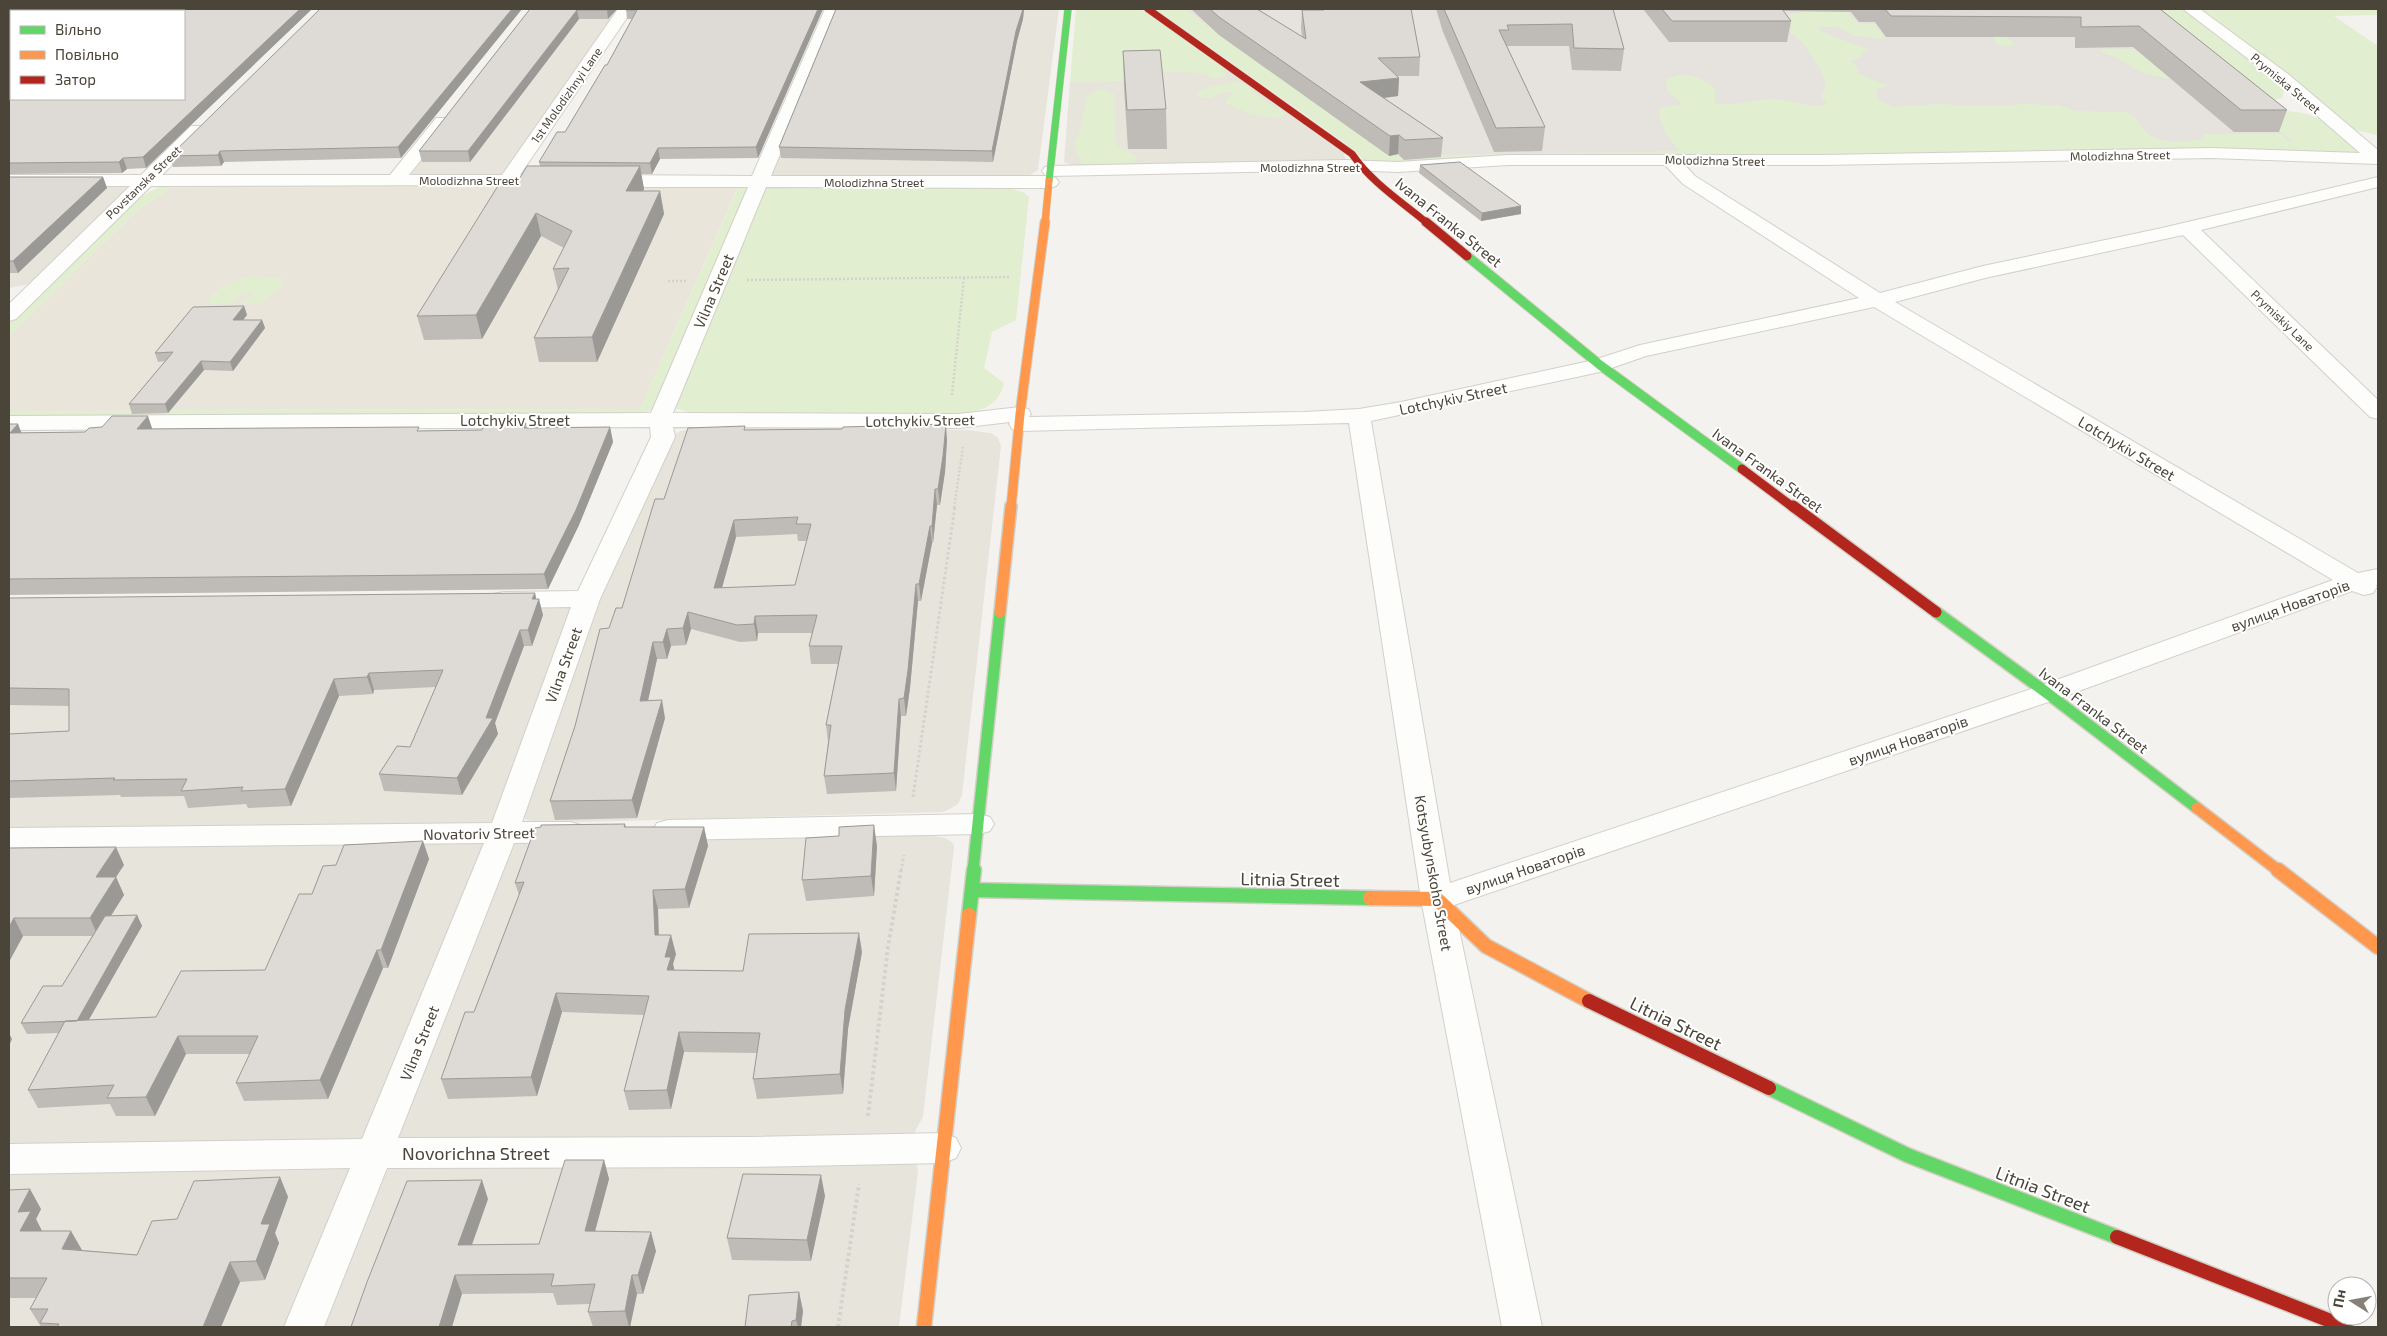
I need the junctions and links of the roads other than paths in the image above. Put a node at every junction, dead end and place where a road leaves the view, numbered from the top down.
1 (625, 9) edge
2 (832, 9) edge
3 (1068, 9) edge
4 (1148, 9) edge
5 (2191, 9) edge
6 (451, 110) edge
7 (209, 118) edge
8 (2376, 153) edge
9 (1670, 160) junction
10 (1360, 166) junction
11 (1050, 176) junction
12 (9, 180) edge
13 (145, 180) junction
14 (396, 180) junction
15 (507, 181) junction
16 (760, 181) junction
17 (2378, 182) edge
18 (2187, 228) junction
19 (9, 290) edge
20 (33, 290) junction
21 (1877, 300) junction
22 (9, 315) edge
23 (1600, 366) junction
24 (2378, 412) edge
25 (1359, 416) junction
26 (1020, 419) junction
27 (660, 420) junction
28 (9, 423) edge
29 (2370, 584) edge
30 (587, 599) junction
31 (477, 600) edge
32 (2047, 693) junction
33 (979, 824) junction
34 (602, 831) edge
35 (641, 831) edge
36 (502, 833) junction
37 (9, 838) edge
38 (972, 890) junction
39 (1437, 899) junction
40 (2378, 947) edge
41 (943, 1148) junction
42 (375, 1153) junction
43 (9, 1159) edge
44 (304, 1327) edge
45 (924, 1327) edge
46 (1522, 1327) edge
47 (2346, 1327) edge

1 - 15 street, 1st Molodizhnyi Lane
2 - 16 street, Vilna Street
3 - 11 street
4 - 10 street, Ivana Franka Street
5 - 8 street, Prymiska Street
6 - 14 street
7 - 13 street, Povstanska Street
8 - 9 street, Molodizhna Street
9 - 10 street, Molodizhna Street
9 - 21 street, Lotchykiv Street
10 - 11 street, Molodizhna Street
10 - 23 street, Ivana Franka Street
11 - 16 street, Molodizhna Street
11 - 26 street
12 - 13 street, Molodizhna Street
13 - 14 street, Molodizhna Street
13 - 20 street, Povstanska Street
14 - 15 street, Molodizhna Street
15 - 16 street, Molodizhna Street
16 - 27 street, Vilna Street
17 - 18 street, Lotchykiv Street
18 - 21 street, Lotchykiv Street
18 - 24 street, Prymiskiy Lane
19 - 20 street
20 - 22 street, Povstanska Street
21 - 23 street, Lotchykiv Street
21 - 29 street, Lotchykiv Street
23 - 25 street, Lotchykiv Street
23 - 32 street, Ivana Franka Street
25 - 26 street, Lotchykiv Street
25 - 39 street, Kotsyubynskoho Street
26 - 27 street, Lotchykiv Street
26 - 33 street
27 - 28 street, Lotchykiv Street
27 - 30 street, Vilna Street
29 - 32 street, вулиця Новаторів
30 - 31 street
30 - 36 street, Vilna Street
32 - 39 street, вулиця Новаторів
32 - 40 street, Ivana Franka Street
33 - 35 street
33 - 38 street
34 - 36 street, Novatoriv Street
36 - 37 street, Novatoriv Street
36 - 42 street, Vilna Street
38 - 39 street, Litnia Street
38 - 41 street
39 - 46 street, Kotsyubynskoho Street
39 - 47 street, Litnia Street
41 - 42 street, Novorichna Street
41 - 45 street
42 - 43 street, Novorichna Street
42 - 44 street, Vilna Street

